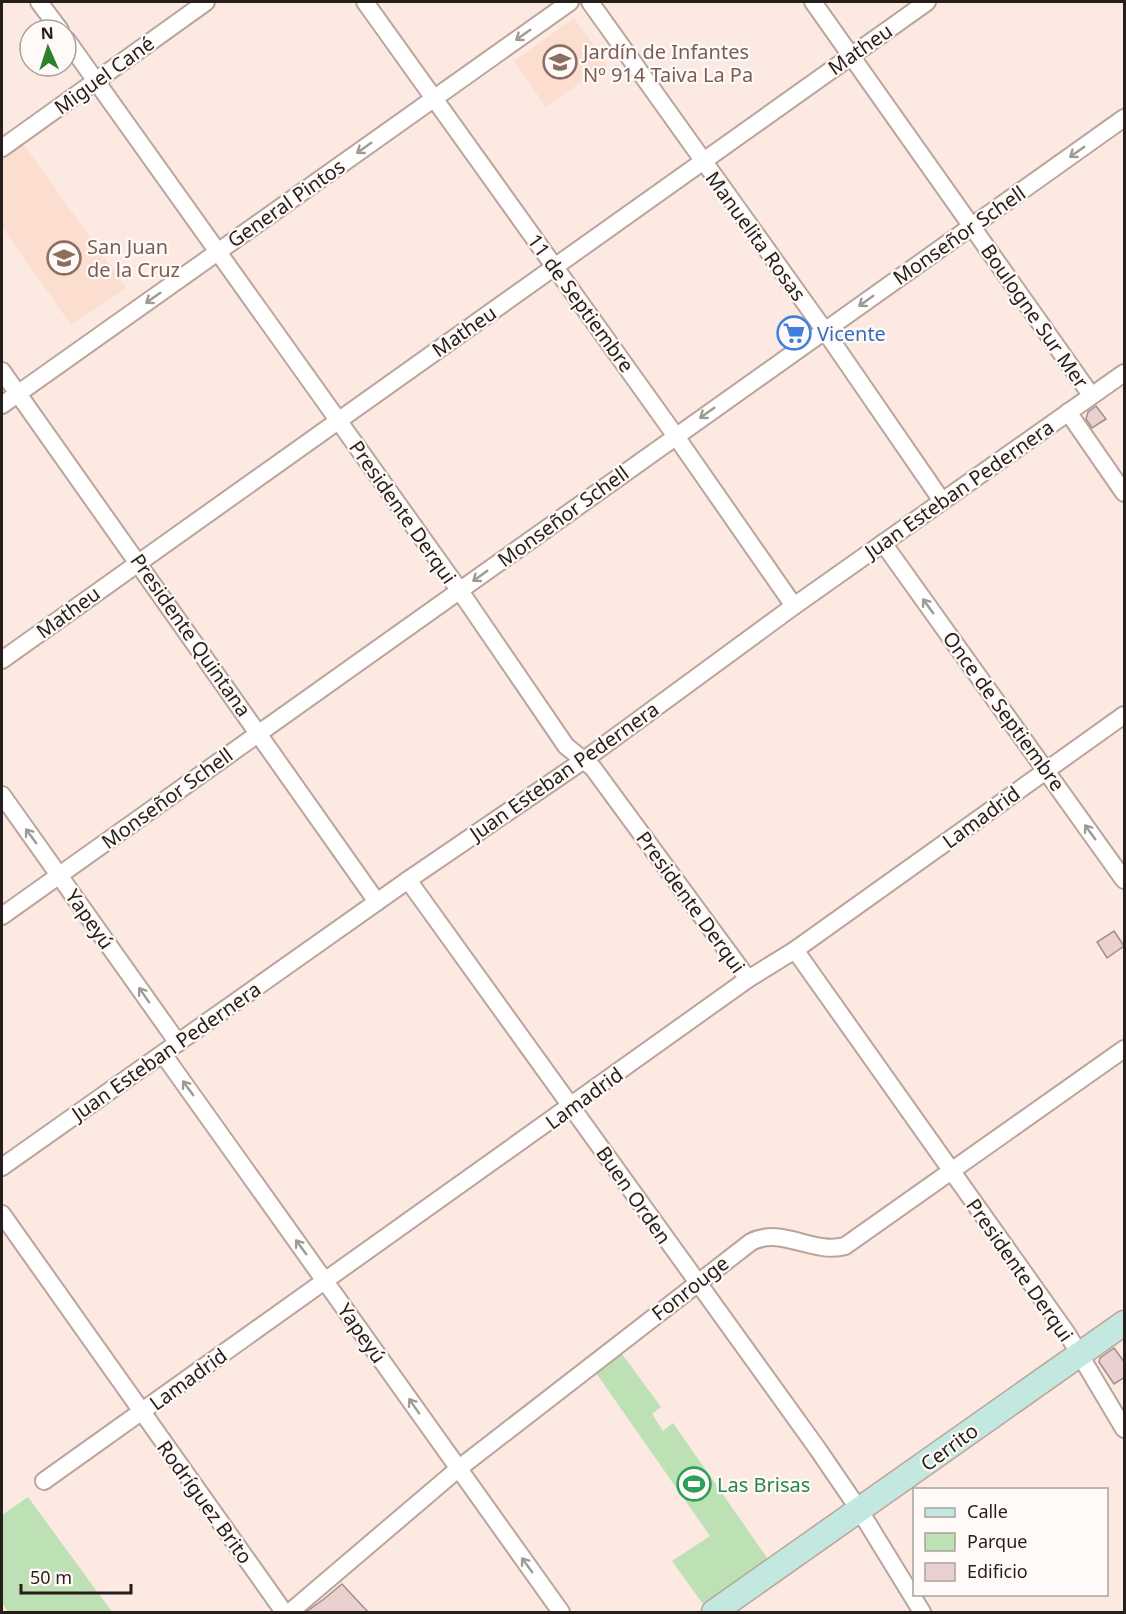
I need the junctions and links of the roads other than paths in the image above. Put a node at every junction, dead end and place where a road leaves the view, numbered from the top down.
1 (39, 2) edge
2 (206, 2) edge
3 (365, 2) edge
4 (570, 2) edge
5 (590, 2) edge
6 (813, 2) edge
7 (927, 2) edge
8 (51, 18) edge
9 (78, 56) edge
10 (850, 56) junction
11 (96, 81) junction
12 (435, 98) junction
13 (1125, 118) edge
14 (2, 148) edge
15 (702, 161) junction
16 (972, 225) junction
17 (218, 252) junction
18 (555, 266) junction
19 (825, 331) junction
20 (2, 371) edge
21 (1125, 373) edge
22 (18, 394) junction
23 (1091, 395) junction
24 (2, 405) edge
25 (1068, 412) junction
26 (338, 421) junction
27 (675, 435) junction
28 (1125, 493) edge
29 (942, 501) junction
30 (883, 543) junction
31 (138, 561) junction
32 (460, 591) junction
33 (794, 606) junction
34 (2, 660) edge
35 (1125, 715) edge
36 (259, 732) junction
37 (584, 760) junction
38 (1046, 771) junction
39 (2, 795) edge
40 (59, 875) junction
41 (408, 880) junction
42 (1125, 880) edge
43 (377, 902) junction
44 (2, 915) edge
45 (795, 950) junction
46 (748, 979) junction
47 (178, 1043) junction
48 (1125, 1049) edge
49 (163, 1054) junction
50 (572, 1107) junction
51 (2, 1167) edge
52 (950, 1171) junction
53 (2, 1214) edge
54 (325, 1280) junction
55 (696, 1284) junction
56 (1125, 1323) edge
57 (1079, 1354) junction
58 (142, 1413) junction
59 (1125, 1429) edge
60 (458, 1469) junction
61 (44, 1481) dead end
62 (860, 1511) junction
63 (284, 1612) edge
64 (290, 1612) edge
65 (561, 1612) edge
66 (714, 1612) edge
67 (922, 1612) edge

1 - 8 street
2 - 11 street, Miguel Cané
3 - 12 street, 11 de Septiembre
4 -> 12 street, General Pintos
5 - 15 street, Manuelita Rosas
6 - 10 street, Boulogne Sur Mer
7 - 10 street, Matheu
9 - 11 street, Presidente Derqui
10 - 15 street, Matheu
10 - 16 street, Boulogne Sur Mer
11 - 14 street, Miguel Cané
11 - 17 street, Presidente Derqui
12 -> 17 street, General Pintos
12 - 18 street, 11 de Septiembre
13 -> 16 street, Monseñor Schell
15 - 18 street, Matheu
15 - 19 street, Manuelita Rosas
16 -> 19 street, Monseñor Schell
16 - 23 street, Boulogne Sur Mer
17 -> 22 street, General Pintos
17 - 26 street, Presidente Derqui
18 - 26 street, Matheu
18 - 27 street, 11 de Septiembre
19 -> 27 street, Monseñor Schell
19 - 29 street, Manuelita Rosas
20 - 22 street, Presidente Quintana
21 - 23 street, Juan Esteban Pedernera
22 - 24 street, General Pintos
22 - 31 street, Presidente Quintana
23 - 25 street, Juan Esteban Pedernera
25 - 28 street, Boulogne Sur Mer
25 - 29 street, Juan Esteban Pedernera
26 - 31 street, Matheu
26 - 32 street, Presidente Derqui
27 -> 32 street, Monseñor Schell
27 - 33 street, 11 de Septiembre
29 - 30 street, Juan Esteban Pedernera
30 - 33 street, Juan Esteban Pedernera
38 -> 30 street, Once de Septiembre
31 - 34 street, Matheu
31 - 36 street, Presidente Quintana
32 - 36 street, Monseñor Schell
32 - 37 street, Presidente Derqui
33 - 37 street, Juan Esteban Pedernera
35 - 38 street, Lamadrid
36 - 40 street, Monseñor Schell
36 - 43 street, Presidente Quintana
37 - 41 street, Juan Esteban Pedernera
37 - 46 street, Presidente Derqui
42 -> 38 street, Once de Septiembre
38 - 45 street, Lamadrid
40 -> 39 street, Yapeyú
40 - 44 street, Monseñor Schell
47 -> 40 street, Yapeyú
41 - 43 street, Juan Esteban Pedernera
41 - 50 street, Buen Orden
43 - 47 street, Juan Esteban Pedernera
45 - 46 street, Lamadrid
45 - 52 street, Presidente Derqui
46 - 50 street, Lamadrid
47 - 49 street, Juan Esteban Pedernera
48 - 52 street, Fonrouge
49 - 51 street, Juan Esteban Pedernera
54 -> 49 street, Yapeyú
50 - 54 street, Lamadrid
50 - 55 street, Buen Orden
52 - 55 street, Fonrouge
52 - 57 street, Presidente Derqui
53 - 58 street, Rodríguez Brito
54 - 58 street, Lamadrid
60 -> 54 street, Yapeyú
55 - 60 street, Fonrouge
55 - 62 street, Buen Orden
56 - 57 main road, Cerrito
57 - 59 street, Presidente Derqui
57 - 62 main road, Cerrito
58 - 61 street, Lamadrid
58 - 63 street, Rodríguez Brito
60 - 64 street, Fonrouge
65 -> 60 street, Yapeyú
62 - 66 main road, Cerrito
62 - 67 street, Buen Orden

